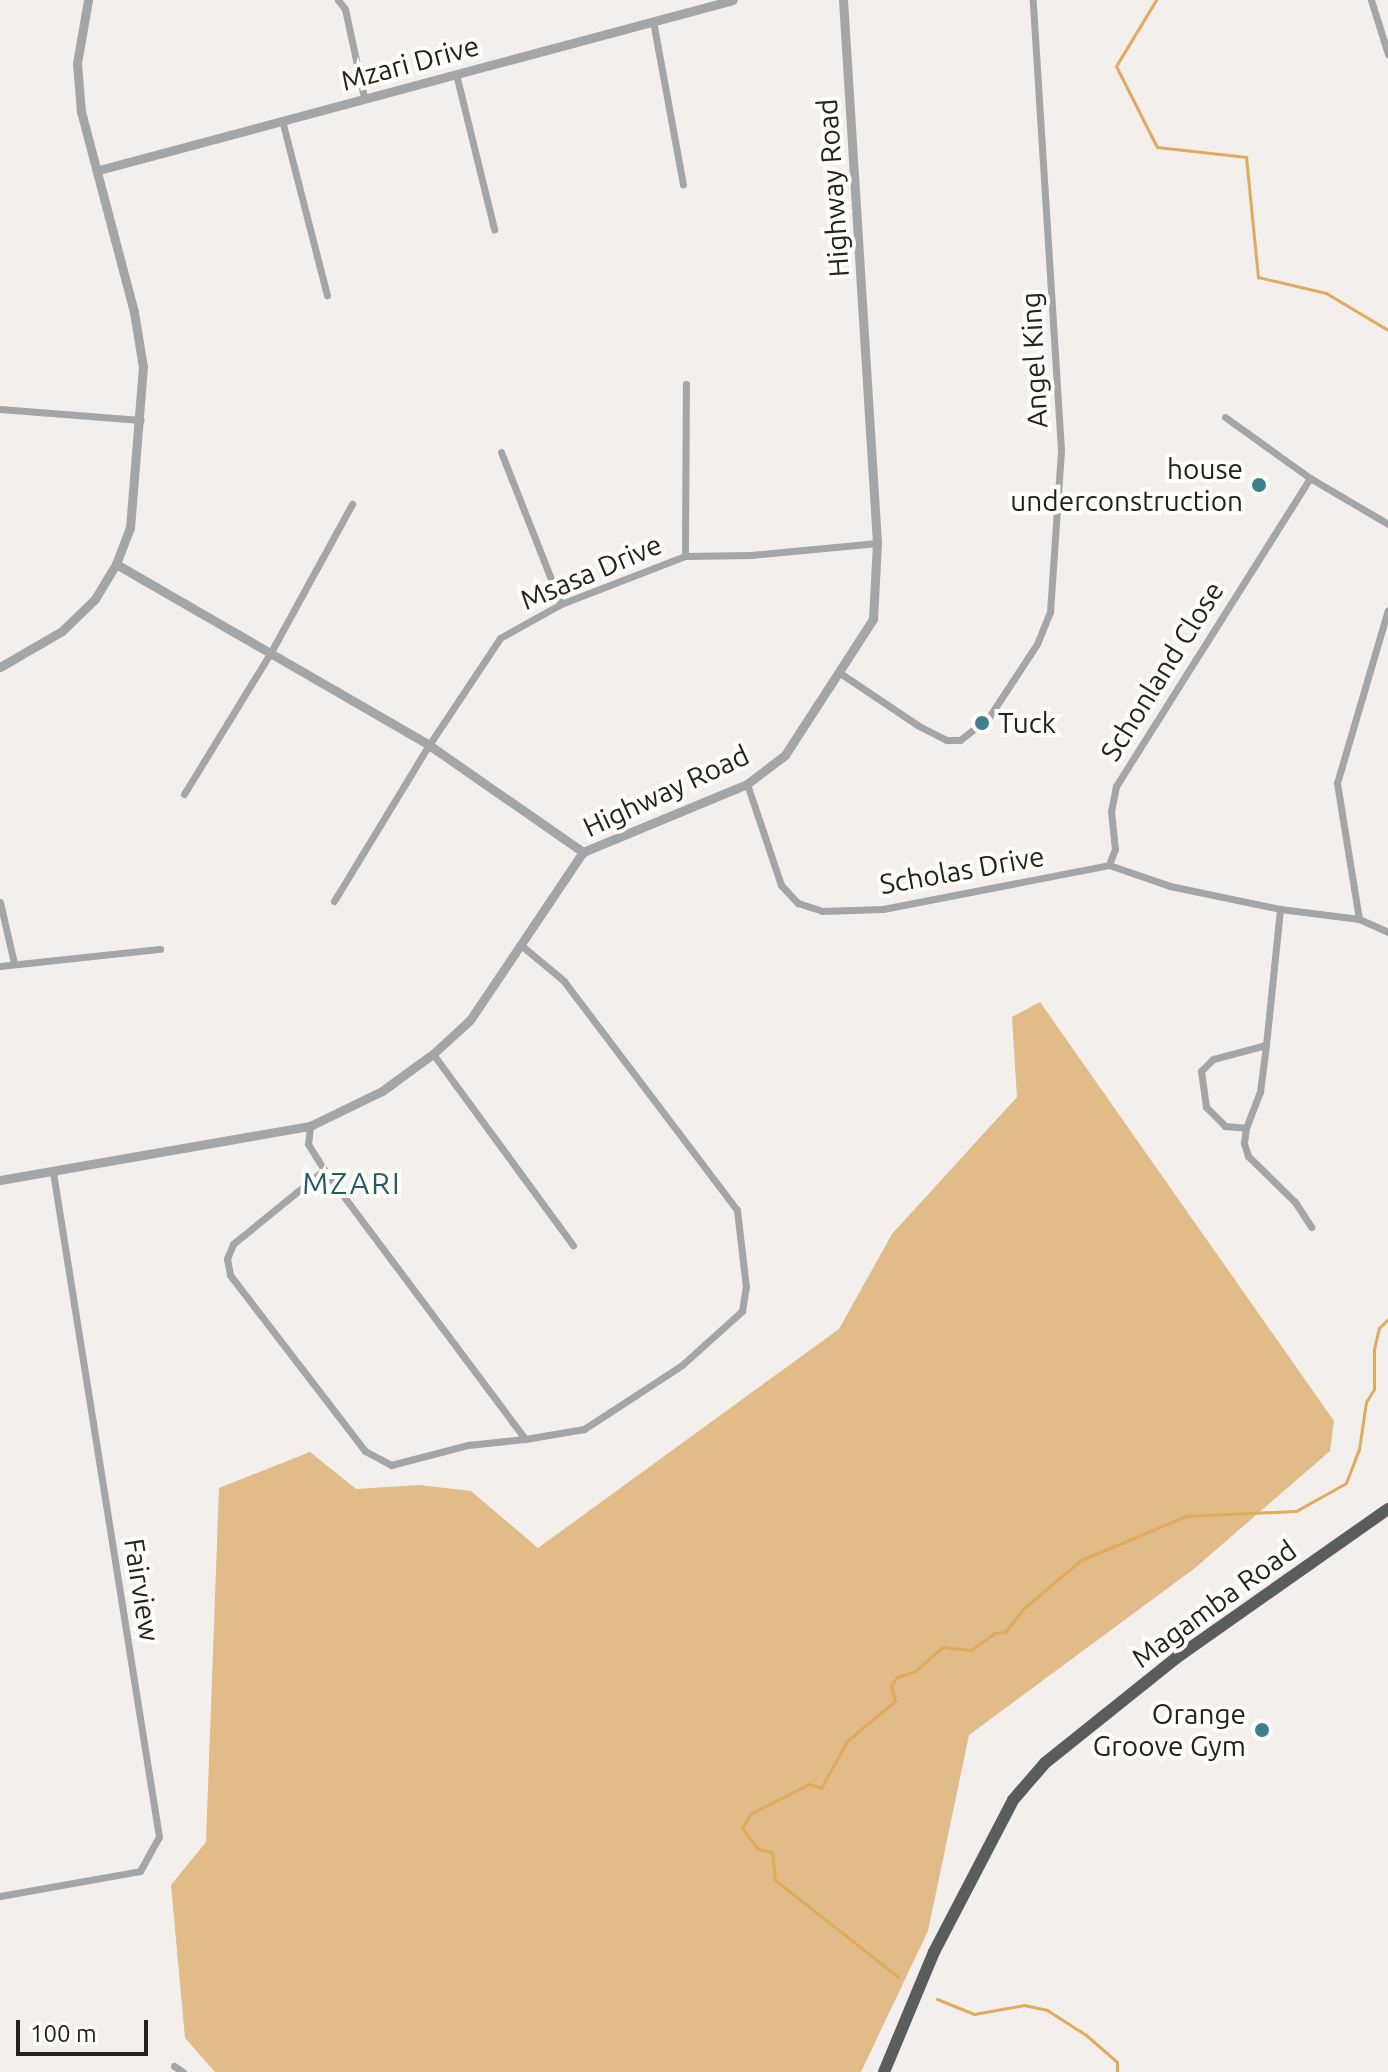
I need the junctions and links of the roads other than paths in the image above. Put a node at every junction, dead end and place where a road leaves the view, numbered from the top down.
1 (88, 0) edge
2 (338, 0) edge
3 (733, 0) edge
4 (843, 0) edge
5 (1033, 0) edge
6 (1371, 0) edge
7 (653, 21) junction
8 (1388, 54) edge
9 (456, 74) junction
10 (364, 97) junction
11 (282, 120) junction
12 (99, 170) junction
13 (683, 184) dead end
14 (494, 229) dead end
15 (327, 295) dead end
16 (686, 384) dead end
17 (0, 409) edge
18 (1225, 417) dead end
19 (141, 420) junction
20 (501, 452) dead end
21 (1310, 478) junction
22 (352, 504) dead end
23 (1388, 524) edge
24 (877, 543) junction
25 (685, 556) junction
26 (116, 564) junction
27 (561, 604) junction
28 (1388, 610) edge
29 (271, 652) junction
30 (0, 667) edge
31 (840, 673) junction
32 (429, 745) junction
33 (747, 784) junction
34 (184, 794) dead end
35 (583, 852) junction
36 (1109, 865) junction
37 (334, 901) dead end
38 (0, 902) edge
39 (1280, 909) junction
40 (1359, 919) junction
41 (1388, 932) edge
42 (522, 946) junction
43 (160, 949) dead end
44 (14, 963) junction
45 (0, 966) edge
46 (1266, 1045) junction
47 (433, 1054) junction
48 (310, 1126) junction
49 (1246, 1128) junction
50 (324, 1170) junction
51 (53, 1172) junction
52 (0, 1180) edge
53 (1311, 1227) dead end
54 (573, 1245) dead end
55 (525, 1439) junction
56 (1388, 1509) edge
57 (0, 1896) edge
58 (174, 2066) dead end
59 (183, 2072) edge
60 (884, 2072) edge

1 - 12 street
2 - 10 street
3 - 7 street, Mzari Drive
4 - 24 street, Highway Road
5 - 31 street, Angel King
6 - 8 street
7 - 9 street, Mzari Drive
7 - 13 street
9 - 10 street, Mzari Drive
9 - 14 street
10 - 11 street, Mzari Drive
11 - 12 street, Mzari Drive
11 - 15 street
12 - 19 street
16 - 25 street
17 - 19 street
18 - 21 street
19 - 26 street
20 - 27 street
21 - 23 street
21 - 36 street, Schonland Close
22 - 29 street
24 - 25 street, Msasa Drive
24 - 31 street, Highway Road
25 - 27 street, Msasa Drive
26 - 29 street
26 - 30 street
27 - 32 street, Msasa Drive
28 - 40 street
29 - 32 street
29 - 34 street
31 - 33 street, Highway Road
32 - 35 street
32 - 37 street, Msasa Drive
33 - 35 street, Highway Road
33 - 36 street, Scholas Drive
35 - 42 street, Highway Road
36 - 39 street
38 - 44 street
39 - 40 street
39 - 46 street
40 - 41 street
42 - 47 street, Highway Road
42 - 55 street
43 - 44 street
44 - 45 street
46 - 49 street
46 - 49 street
47 - 48 street, Highway Road
47 - 54 street
48 - 50 street
48 - 51 street, Highway Road
49 - 53 street
50 - 55 street
50 - 55 street
51 - 52 street, Highway Road
51 - 57 street, Fairview
56 - 60 highway, Magamba Road
58 - 59 street

